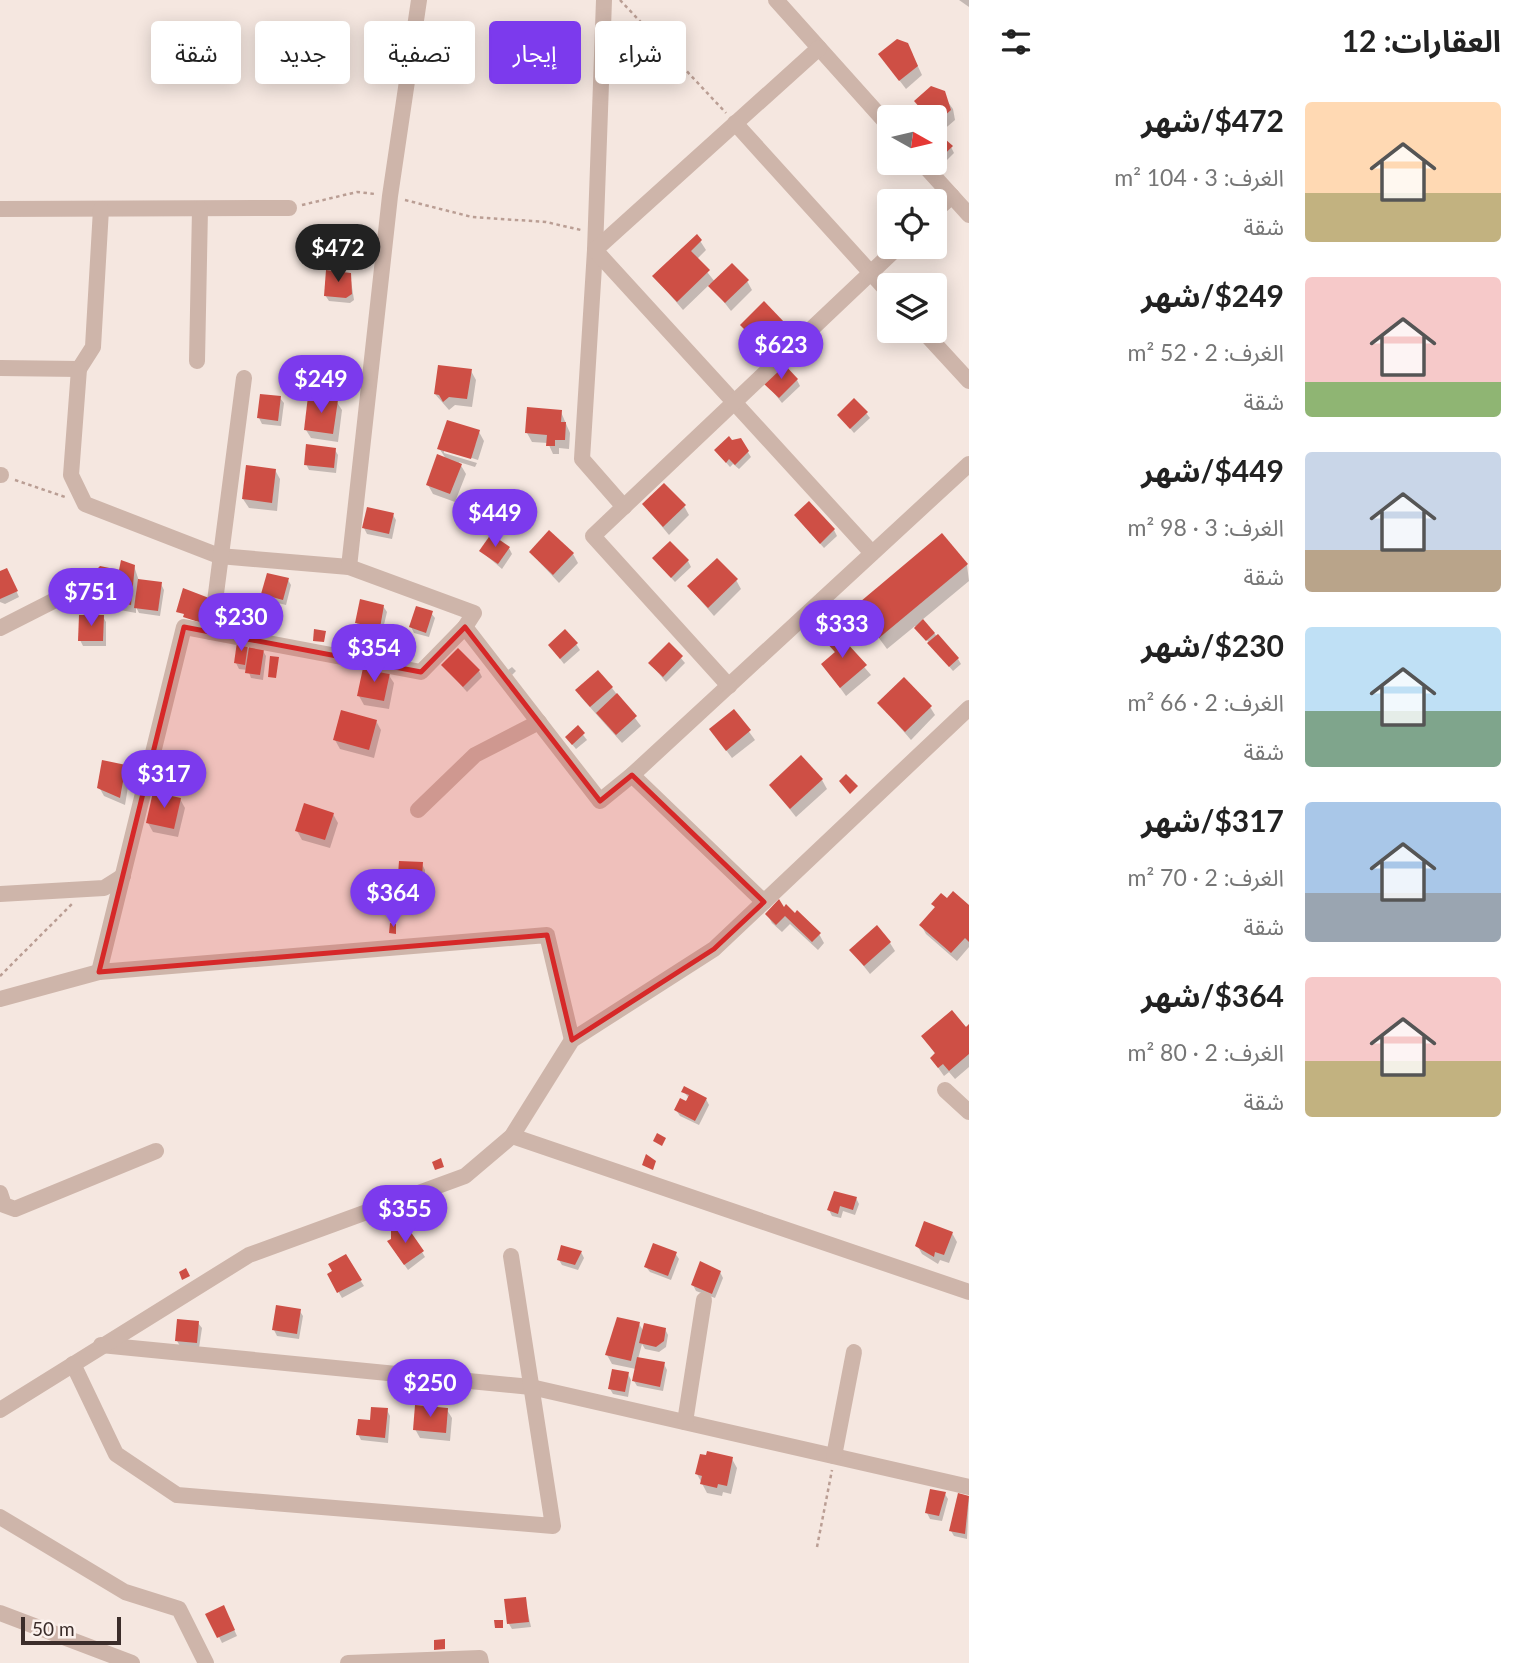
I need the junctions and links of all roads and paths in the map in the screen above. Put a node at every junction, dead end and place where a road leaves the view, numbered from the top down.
1 (419, 0) edge
2 (604, 0) edge
3 (620, 0) edge
4 (776, 0) edge
5 (819, 48) junction
6 (877, 113) edge
7 (736, 123) junction
8 (933, 175) edge
9 (390, 196) junction
10 (952, 196) junction
11 (947, 200) edge
12 (289, 208) joint
13 (0, 209) edge
14 (101, 209) junction
15 (200, 209) junction
16 (969, 215) edge
17 (595, 233) junction
18 (595, 250) junction
19 (885, 259) edge
20 (871, 272) junction
21 (877, 279) edge
22 (934, 343) edge
23 (197, 361) dead end
24 (0, 368) edge
25 (79, 369) junction
26 (244, 378) dead end
27 (969, 381) edge
28 (734, 402) junction
29 (969, 464) edge
30 (1, 475) edge
31 (85, 504) junction
32 (624, 507) junction
33 (872, 553) junction
34 (219, 556) junction
35 (349, 568) junction
36 (63, 596) dead end
37 (465, 627) junction
38 (0, 628) edge
39 (211, 632) junction
40 (729, 685) junction
41 (969, 708) edge
42 (539, 722) junction
43 (632, 775) junction
44 (418, 810) dead end
45 (122, 876) junction
46 (88, 889) junction
47 (0, 894) edge
48 (764, 902) junction
49 (99, 972) junction
50 (0, 976) edge
51 (0, 999) edge
52 (572, 1040) junction
53 (945, 1090) dead end
54 (969, 1112) edge
55 (512, 1136) junction
56 (156, 1151) dead end
57 (0, 1193) edge
58 (511, 1256) dead end
59 (969, 1292) edge
60 (704, 1300) dead end
61 (101, 1345) junction
62 (854, 1352) dead end
63 (73, 1364) junction
64 (531, 1387) junction
65 (0, 1410) edge
66 (685, 1422) junction
67 (835, 1456) junction
68 (969, 1486) edge
69 (0, 1517) edge
70 (817, 1547) dead end
71 (0, 1613) edge
72 (132, 1663) edge
73 (206, 1663) edge
74 (348, 1663) edge
75 (481, 1663) edge

1 - 9 street
2 - 17 street
3 - 7 path
4 - 5 street
5 - 6 street
5 - 7 street
7 - 18 street
7 - 20 street
8 - 10 street
9 - 12 path
9 - 17 path
9 - 35 street
10 - 11 street
10 - 16 street
12 - 15 street
13 - 14 street
14 - 15 street
14 - 25 street
15 - 23 street
17 - 18 street
18 - 28 street
18 - 32 street
19 - 20 street
20 - 21 street
20 - 28 street
22 - 27 street
24 - 25 street
25 - 31 street
26 - 34 street
28 - 32 street
28 - 33 street
29 - 33 street
30 - 31 path
31 - 34 street
32 - 40 street
33 - 40 street
34 - 35 street
34 - 39 street
35 - 37 street
36 - 38 street
37 - 39 street
37 - 42 street
39 - 45 street
40 - 43 street
41 - 48 street
42 - 43 street
42 - 44 street
43 - 48 street
45 - 46 street
45 - 49 street
46 - 47 street
46 - 50 path
48 - 52 street
49 - 51 street
49 - 52 street
52 - 55 street
53 - 54 street
55 - 59 street
55 - 61 street
56 - 57 street
58 - 64 street
60 - 66 street
61 - 63 street
61 - 64 street
62 - 67 street
63 - 64 street
63 - 65 street
64 - 66 street
66 - 67 street
67 - 68 street
67 - 70 path
69 - 73 street
71 - 72 street
74 - 75 street

